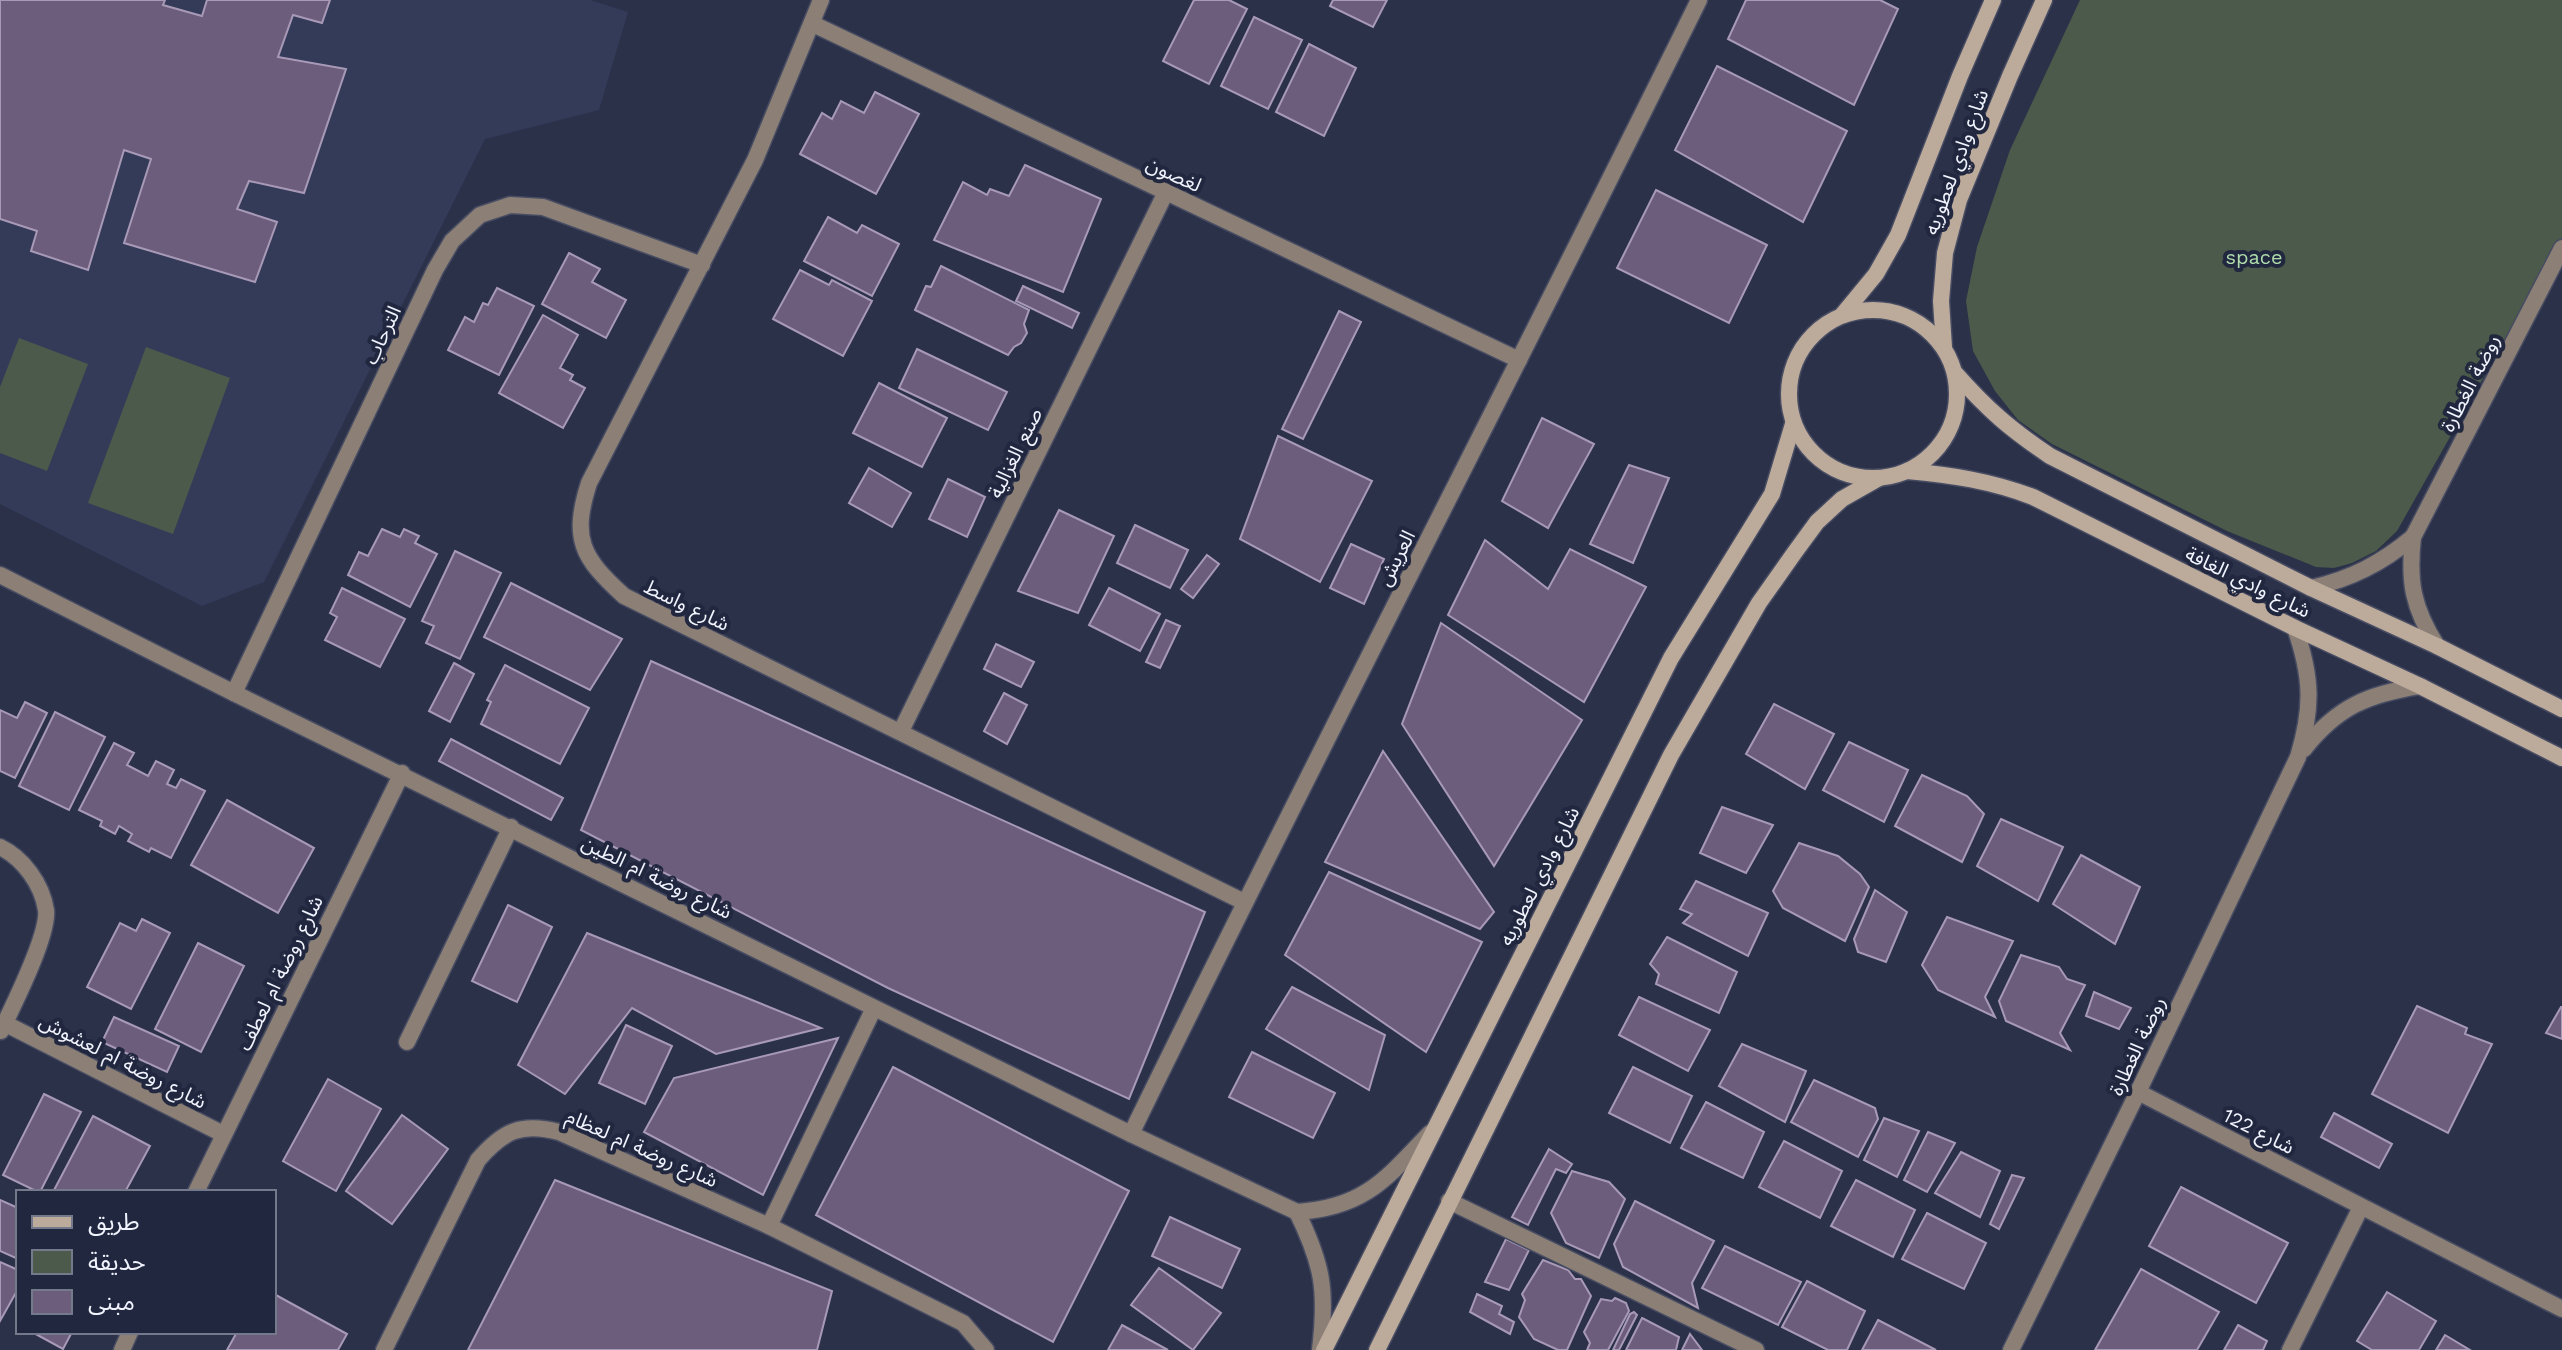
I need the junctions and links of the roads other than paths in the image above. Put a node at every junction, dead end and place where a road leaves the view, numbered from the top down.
1 (821, 0) edge
2 (1699, 0) edge
3 (1993, 0) edge
4 (2044, 0) edge
5 (813, 24) junction
6 (1166, 192) junction
7 (2562, 248) edge
8 (702, 265) junction
9 (1843, 314) junction
10 (1944, 347) junction
11 (1519, 360) junction
12 (1956, 374) junction
13 (1793, 424) junction
14 (1907, 471) junction
15 (1879, 478) junction
16 (2413, 537) junction
17 (0, 575) edge
18 (2311, 588) junction
19 (2295, 628) junction
20 (2437, 646) junction
21 (2420, 686) junction
22 (234, 693) junction
23 (2562, 709) edge
24 (901, 731) junction
25 (2298, 757) junction
26 (2562, 758) edge
27 (402, 773) junction
28 (511, 827) junction
29 (0, 847) edge
30 (1244, 902) junction
31 (874, 1008) junction
32 (2, 1028) edge
33 (407, 1042) dead end
34 (2138, 1092) junction
35 (1432, 1131) junction
36 (223, 1134) junction
37 (1131, 1134) junction
38 (197, 1190) edge
39 (1449, 1201) junction
40 (2361, 1207) junction
41 (1297, 1212) junction
42 (769, 1226) junction
43 (2562, 1309) edge
44 (384, 1350) edge
45 (986, 1350) edge
46 (1322, 1350) edge
47 (1377, 1350) edge
48 (1756, 1350) edge
49 (2011, 1350) edge
50 (2290, 1350) edge

1 - 5 street, شارع واسط
2 - 11 street, العريش
3 - 9 street, شارع وادي لعطوريه
4 - 10 street, شارع وادي لعطوريه
5 - 6 street, لغصون
5 - 8 street, شارع واسط
6 - 11 street, لغصون
6 - 24 street, صنع الغزالية
7 - 16 street, روضة الغطارة
8 - 22 street, الترحاب
8 - 24 street, شارع واسط
9 - 10 street
9 - 13 street
10 - 12 street
11 - 30 street, العريش
12 - 14 street
12 - 18 street, شارع وادي الغافة
13 - 15 street
13 - 35 street, شارع وادي لعطوريه
14 - 15 street
14 - 19 street, شارع وادي الغافة
15 - 39 street
16 - 18 street, روضة الغطارة
16 - 20 street, روضة الغطارة
17 - 22 street, شارع روضة ام الطين
18 - 20 street, شارع وادي الغافة
19 - 21 street, شارع وادي الغافة
19 - 25 street, روضة الغطارة
20 - 23 street, شارع وادي الغافة
21 - 25 street, روضة الغطارة
21 - 26 street, شارع وادي الغافة
22 - 27 street, شارع روضة ام الطين
24 - 30 street, شارع واسط
25 - 34 street, روضة الغطارة
27 - 28 street, شارع روضة ام الطين
27 - 36 street, شارع روضة ام لعطف
28 - 31 street, شارع روضة ام الطين
28 - 33 street
29 - 32 street, شارع روضة ام لعشوش
30 - 37 street, العريش
31 - 37 street, شارع روضة ام الطين
31 - 42 street
32 - 36 street, شارع روضة ام لعشوش
34 - 40 street, شارع 122
34 - 49 street, روضة الغطارة
35 - 41 street
35 - 46 street, شارع وادي لعطوريه
36 - 38 street, شارع روضة ام لعطف
37 - 41 street, شارع روضة ام الطين
39 - 47 street
39 - 48 street
40 - 43 street, شارع 122
40 - 50 street
41 - 46 street
42 - 44 street, شارع روضة ام لعظام
42 - 45 street, شارع روضة ام لعظام

